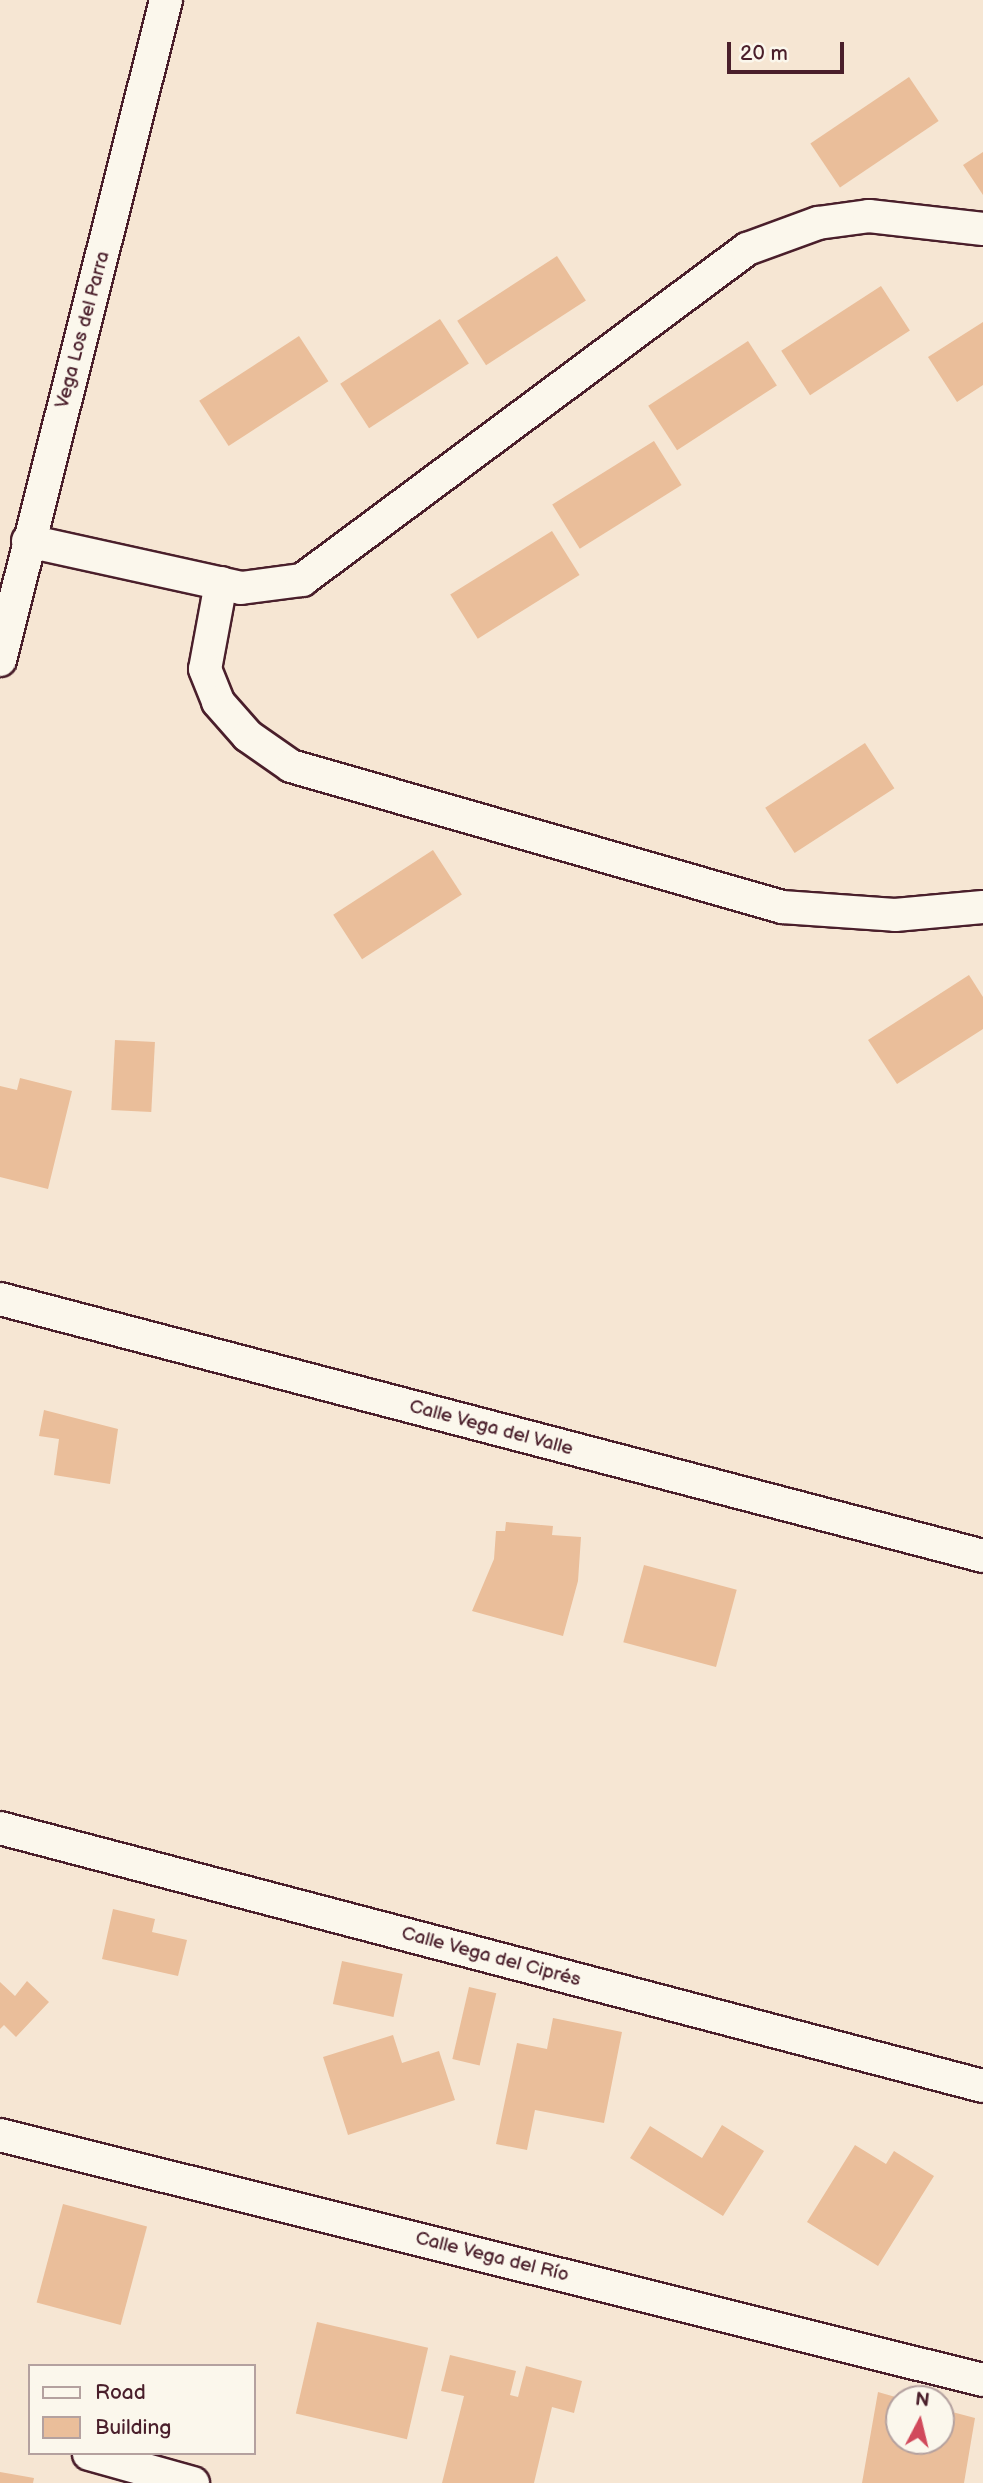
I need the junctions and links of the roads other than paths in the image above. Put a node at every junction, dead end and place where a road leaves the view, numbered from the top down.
1 (166, 0) edge
2 (983, 229) edge
3 (28, 541) junction
4 (221, 583) junction
5 (4, 625) edge
6 (0, 660) edge
7 (983, 907) edge
8 (0, 1299) edge
9 (983, 1556) edge
10 (0, 1828) edge
11 (983, 2086) edge
12 (0, 2135) edge
13 (983, 2380) edge
14 (93, 2455) edge
15 (193, 2483) edge

1 - 3 street, Vega Los del Parra
2 - 4 street
3 - 4 street
3 - 5 street, Vega Los del Parra
4 - 7 street
5 - 6 street, Vega Los del Parra
8 - 9 street, Calle Vega del Valle
10 - 11 street, Calle Vega del Ciprés
12 - 13 street, Calle Vega del Río
14 - 15 street

